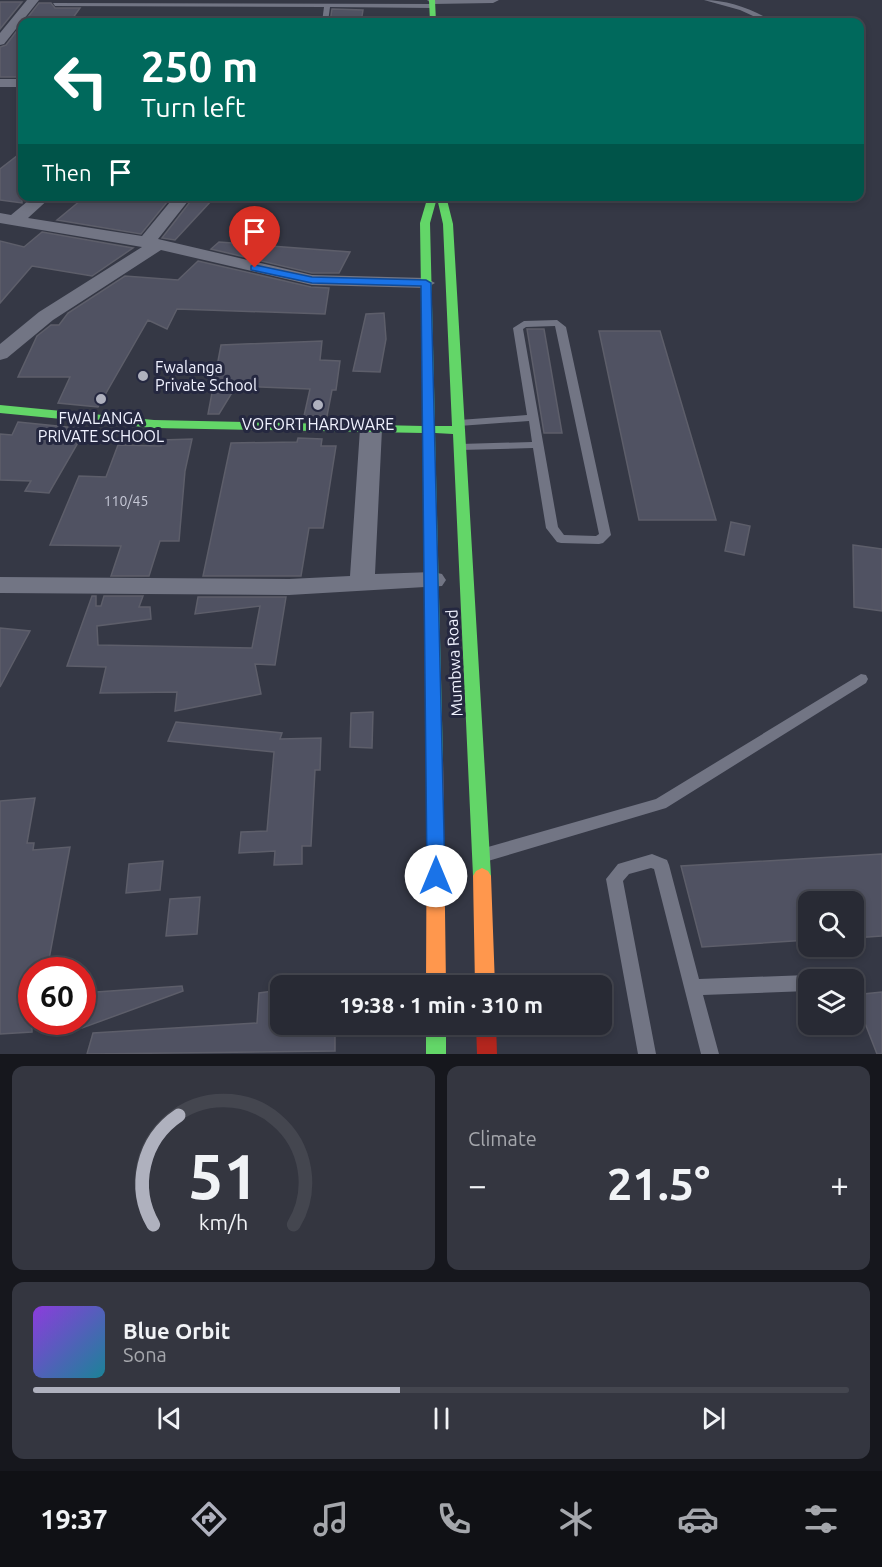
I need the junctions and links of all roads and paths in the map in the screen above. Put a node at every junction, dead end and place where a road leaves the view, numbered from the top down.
1 (33, 0) edge
2 (493, 0) edge
3 (707, 0) edge
4 (104, 2) edge
5 (188, 2) edge
6 (234, 2) edge
7 (432, 2) edge
8 (55, 3) dead end
9 (327, 5) junction
10 (19, 18) edge
11 (325, 18) edge
12 (433, 18) edge
13 (761, 18) edge
14 (18, 19) edge
15 (0, 41) edge
16 (0, 83) edge
17 (18, 83) edge
18 (36, 201) edge
19 (181, 201) edge
20 (431, 201) edge
21 (442, 201) edge
22 (8, 219) edge
23 (152, 243) junction
24 (426, 283) junction
25 (0, 354) edge
26 (0, 409) edge
27 (532, 418) junction
28 (458, 427) junction
29 (371, 429) junction
30 (430, 430) junction
31 (537, 445) junction
32 (459, 447) junction
33 (433, 580) junction
34 (362, 584) junction
35 (0, 585) edge
36 (861, 679) dead end
37 (481, 855) junction
38 (436, 975) edge
39 (485, 975) edge
40 (798, 983) edge
41 (693, 987) junction
42 (436, 1035) edge
43 (486, 1035) edge
44 (436, 1054) edge
45 (487, 1054) edge
46 (647, 1054) edge
47 (710, 1054) edge

1 - 10 street
2 - 7 street
3 - 13 lane
4 - 5 lane
4 - 8 lane
5 - 6 lane
6 - 9 lane
7 - 9 lane
7 - 12 main road
9 - 11 lane
14 - 15 street
16 - 17 street
18 - 22 street
19 - 23 street
20 - 24 main road, Mumbwa Road
21 - 28 main road, Mumbwa Road
22 - 23 street
23 - 24 street
23 - 25 street
24 - 30 main road, Mumbwa Road
26 - 29 main road
27 - 28 lane
27 - 31 lane
27 - 31 lane
28 - 30 main road
28 - 32 main road, Mumbwa Road
29 - 30 main road
29 - 34 street
30 - 33 main road, Mumbwa Road
31 - 32 lane
32 - 37 main road, Mumbwa Road
33 - 34 street
33 - 38 main road, Mumbwa Road
34 - 35 street
36 - 37 lane
37 - 39 main road, Mumbwa Road
40 - 41 lane
41 - 46 lane
41 - 47 lane
42 - 44 main road
43 - 45 main road

